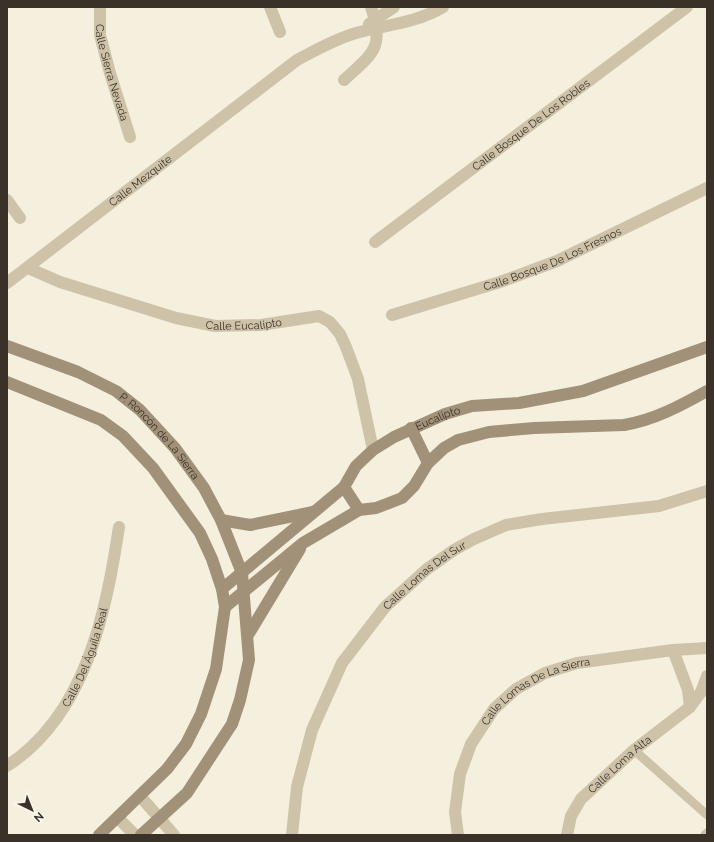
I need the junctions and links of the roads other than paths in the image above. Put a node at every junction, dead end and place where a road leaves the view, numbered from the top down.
1 (100, 7) edge
2 (270, 7) edge
3 (371, 7) edge
4 (394, 7) edge
5 (443, 7) edge
6 (687, 7) edge
7 (377, 24) junction
8 (280, 32) dead end
9 (344, 80) dead end
10 (130, 137) dead end
11 (707, 188) edge
12 (7, 200) edge
13 (20, 218) dead end
14 (375, 242) dead end
15 (28, 268) junction
16 (7, 284) edge
17 (392, 315) dead end
18 (7, 346) edge
19 (707, 348) edge
20 (7, 382) edge
21 (707, 391) edge
22 (411, 428) junction
23 (373, 450) junction
24 (428, 463) junction
25 (344, 487) junction
26 (707, 491) edge
27 (359, 510) junction
28 (316, 511) junction
29 (221, 520) junction
30 (119, 526) dead end
31 (303, 544) junction
32 (242, 573) junction
33 (222, 589) junction
34 (243, 592) junction
35 (225, 606) junction
36 (248, 635) junction
37 (707, 648) edge
38 (673, 650) junction
39 (707, 676) edge
40 (690, 708) junction
41 (634, 750) junction
42 (7, 766) edge
43 (140, 796) junction
44 (707, 815) edge
45 (118, 818) junction
46 (160, 818) junction
47 (707, 832) edge
48 (99, 835) edge
49 (135, 835) edge
50 (141, 835) edge
51 (174, 835) edge
52 (292, 835) edge
53 (458, 835) edge
54 (567, 835) edge
55 (705, 835) edge

1 - 10 street, Calle Sierra Nevada
2 - 8 street
3 - 7 street
4 - 7 street
5 - 7 street, Calle Mezquite
6 - 14 street, Calle Bosque De Los Robles
7 - 9 street
7 - 15 street, Calle Mezquite
11 - 17 street, Calle Bosque De Los Fresnos
12 - 13 street
15 - 16 street, Calle Mezquite
15 - 23 street, Calle Eucalipto
18 - 29 street, P. Roncón de La Sierra
19 - 22 street, Eucalipto
20 - 33 street
21 - 24 street
22 - 23 street, Eucalipto
22 - 24 street
23 - 25 street, Eucalipto
24 - 27 street
25 - 27 street
25 - 28 street, Eucalipto
26 - 52 street, Calle Lomas Del Sur
27 - 31 street
28 - 29 street
28 - 32 street, Eucalipto
29 - 32 street, P. Roncón de La Sierra
30 - 42 street, Calle Del Águila Real
31 - 34 street
31 - 36 street
32 - 33 street, Eucalipto
32 - 34 street, P. Roncón de La Sierra
33 - 35 street
34 - 35 street
34 - 36 street, P. Roncón de La Sierra
35 - 43 street
36 - 46 street, P. Roncón de La Sierra
37 - 38 street, Calle Lomas De La Sierra
38 - 40 street
38 - 53 street, Calle Lomas De La Sierra
39 - 40 street, Calle Loma Alta
40 - 41 street, Calle Loma Alta
41 - 44 lane
41 - 54 street, Calle Loma Alta
43 - 45 street
43 - 46 street
45 - 48 street
45 - 49 street
46 - 50 street, P. Roncón de La Sierra
46 - 51 street
47 - 55 lane

